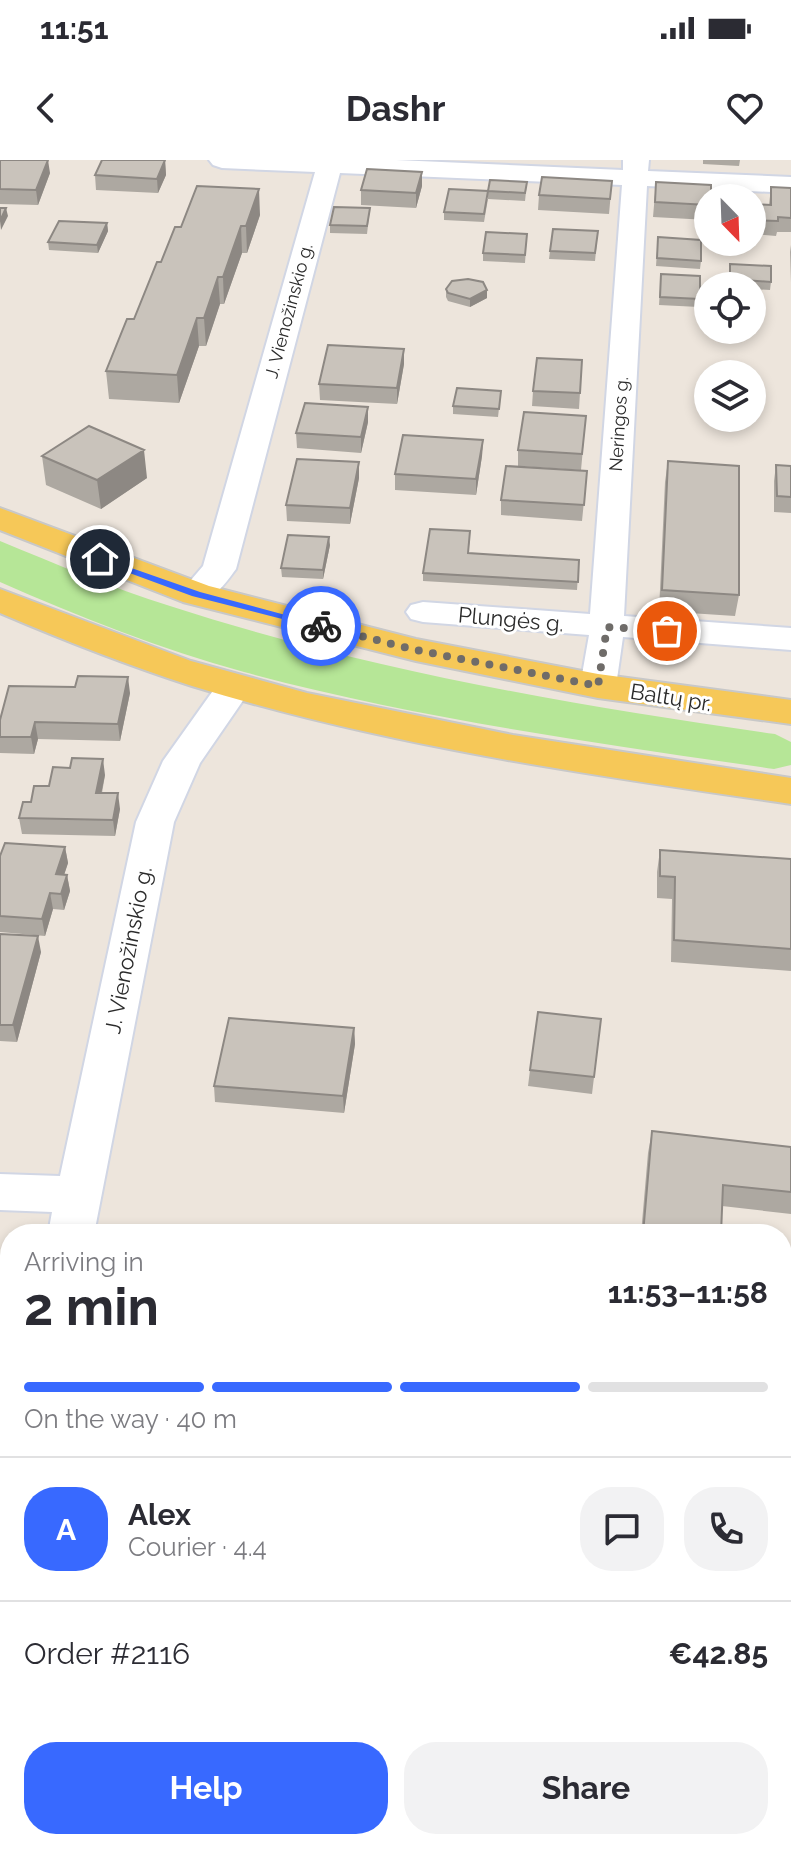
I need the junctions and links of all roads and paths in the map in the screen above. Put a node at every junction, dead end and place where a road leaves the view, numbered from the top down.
1 (222, 160) edge
2 (330, 162) edge
3 (635, 169) edge
4 (791, 185) edge
5 (0, 518) edge
6 (196, 594) junction
7 (0, 600) edge
8 (423, 612) dead end
9 (607, 627) junction
10 (791, 639) edge
11 (235, 686) junction
12 (598, 686) junction
13 (791, 712) edge
14 (791, 791) edge
15 (0, 1192) edge
16 (75, 1215) edge

1 - 2 street
2 - 3 street
2 - 6 street, J. Vienožinskio g.
3 - 4 street
3 - 9 street, Neringos g.
5 - 6 main road, Baltų pr.
6 - 12 main road, Baltų pr.
7 - 11 main road
8 - 9 street, Plungės g.
9 - 10 street, Plungės g.
9 - 12 street, Neringos g.
11 - 14 main road
11 - 16 street, J. Vienožinskio g.
12 - 13 main road, Baltų pr.
15 - 16 street

